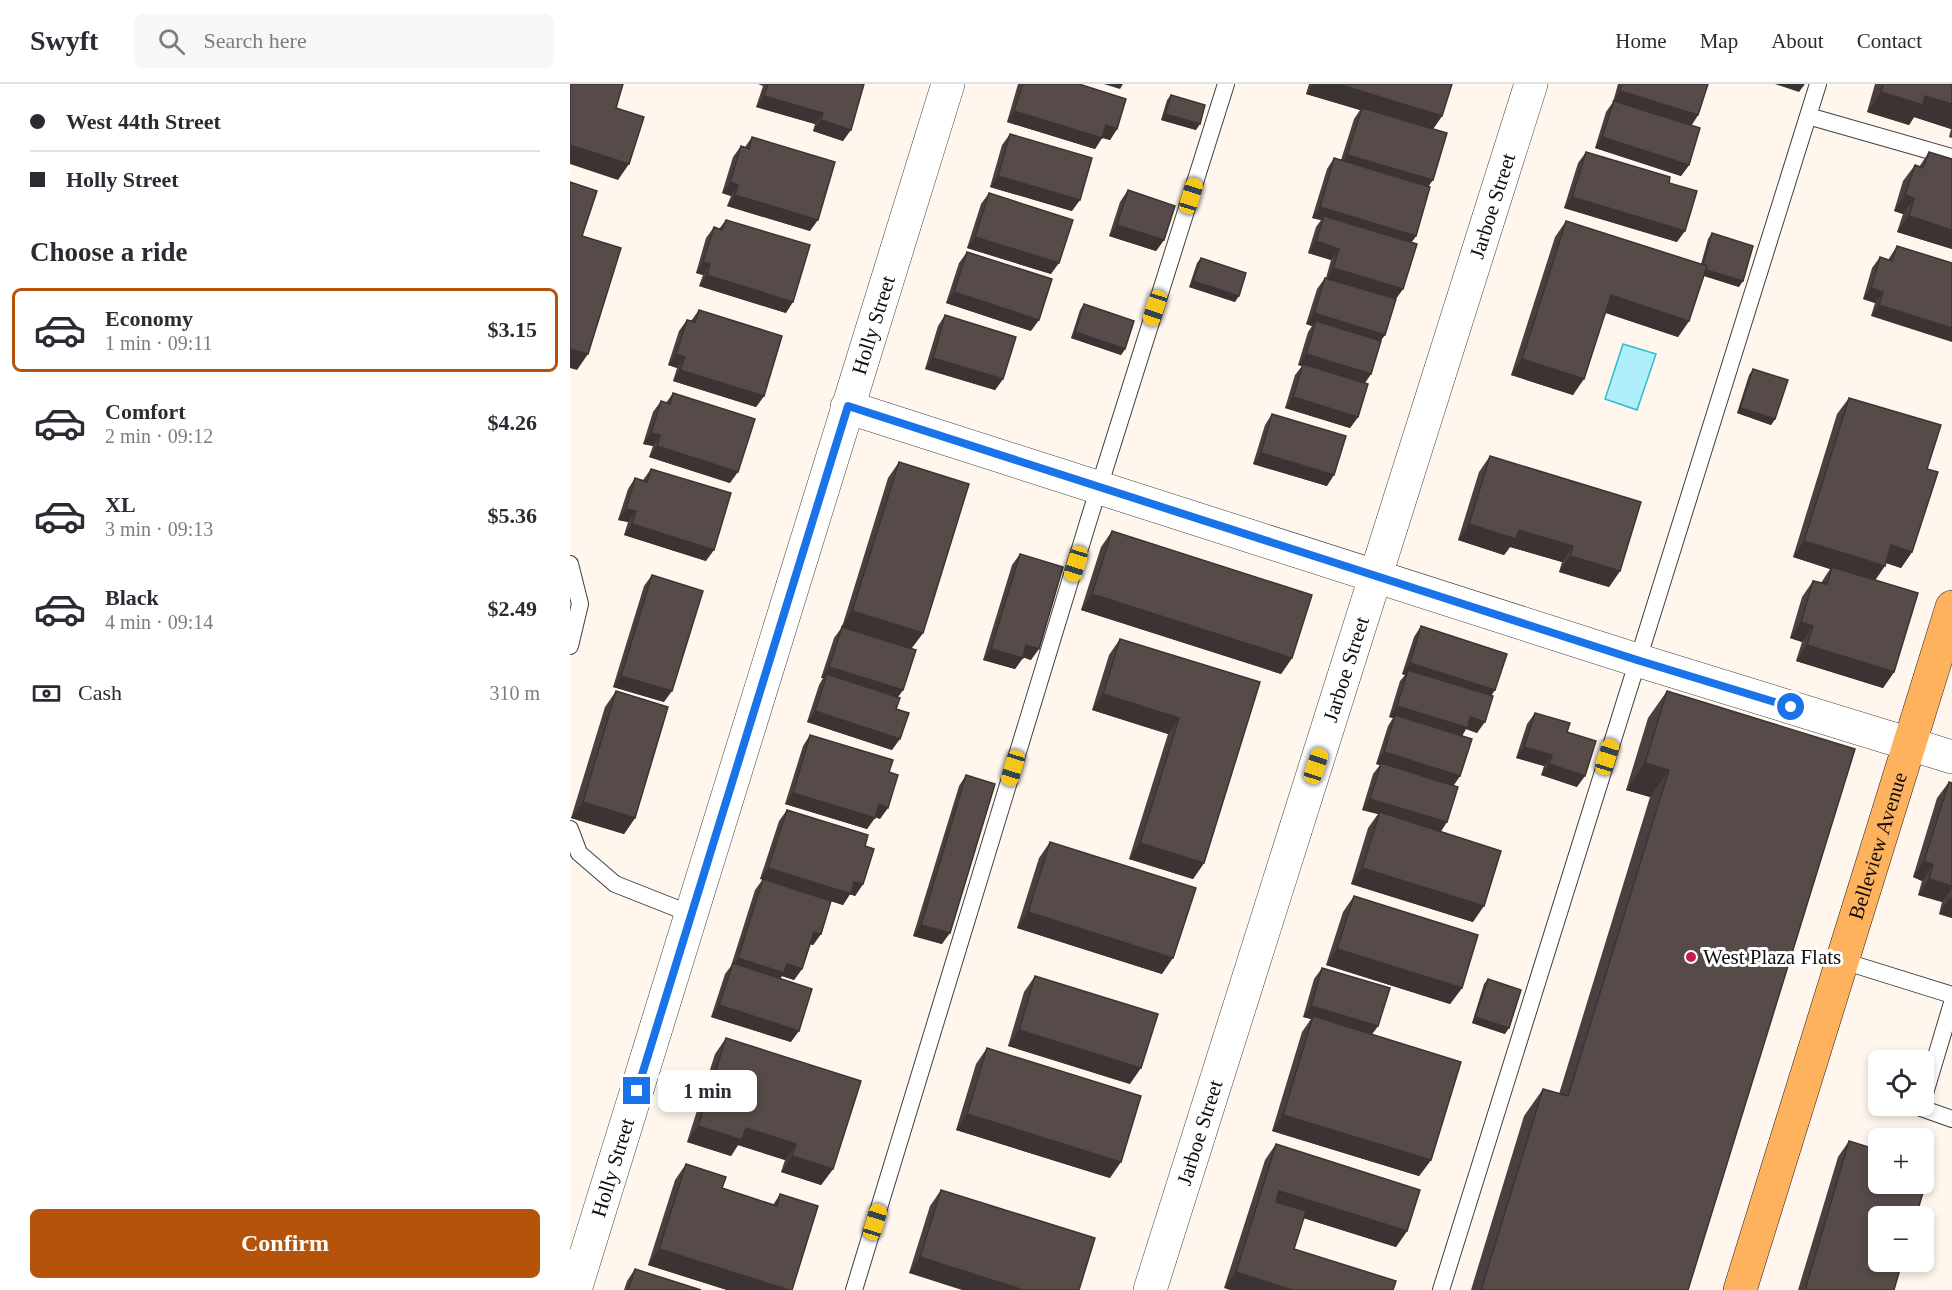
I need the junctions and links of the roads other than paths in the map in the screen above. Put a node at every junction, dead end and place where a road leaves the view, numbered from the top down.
1 (948, 84) edge
2 (1226, 84) edge
3 (1531, 84) edge
4 (1818, 84) edge
5 (1808, 116) junction
6 (1952, 157) edge
7 (848, 406) junction
8 (1099, 488) junction
9 (570, 564) edge
10 (1376, 576) junction
11 (1952, 607) edge
12 (570, 646) edge
13 (1637, 660) junction
14 (1910, 744) junction
15 (1952, 757) edge
16 (570, 829) edge
17 (691, 914) junction
18 (1843, 961) junction
19 (1952, 995) edge
20 (1952, 1003) edge
21 (1934, 1063) edge
22 (1934, 1113) edge
23 (1952, 1119) edge
24 (575, 1290) edge
25 (854, 1290) edge
26 (1150, 1290) edge
27 (1441, 1290) edge
28 (1740, 1290) edge

1 - 7 street, Holly Street
2 - 8 lane
3 - 10 street, Jarboe Street
4 - 5 lane
5 - 6 lane
5 - 13 lane
7 - 8 street
7 - 17 street, Holly Street
8 - 10 street
8 - 25 lane
9 - 12 lane
10 - 13 street
10 - 26 street, Jarboe Street
11 - 14 main road, Belleview Avenue
13 - 14 street
13 - 27 lane
14 - 15 street
14 - 18 main road, Belleview Avenue
16 - 17 lane
17 - 24 street, Holly Street
18 - 19 lane
18 - 28 main road, Belleview Avenue
20 - 21 lane
22 - 23 lane

